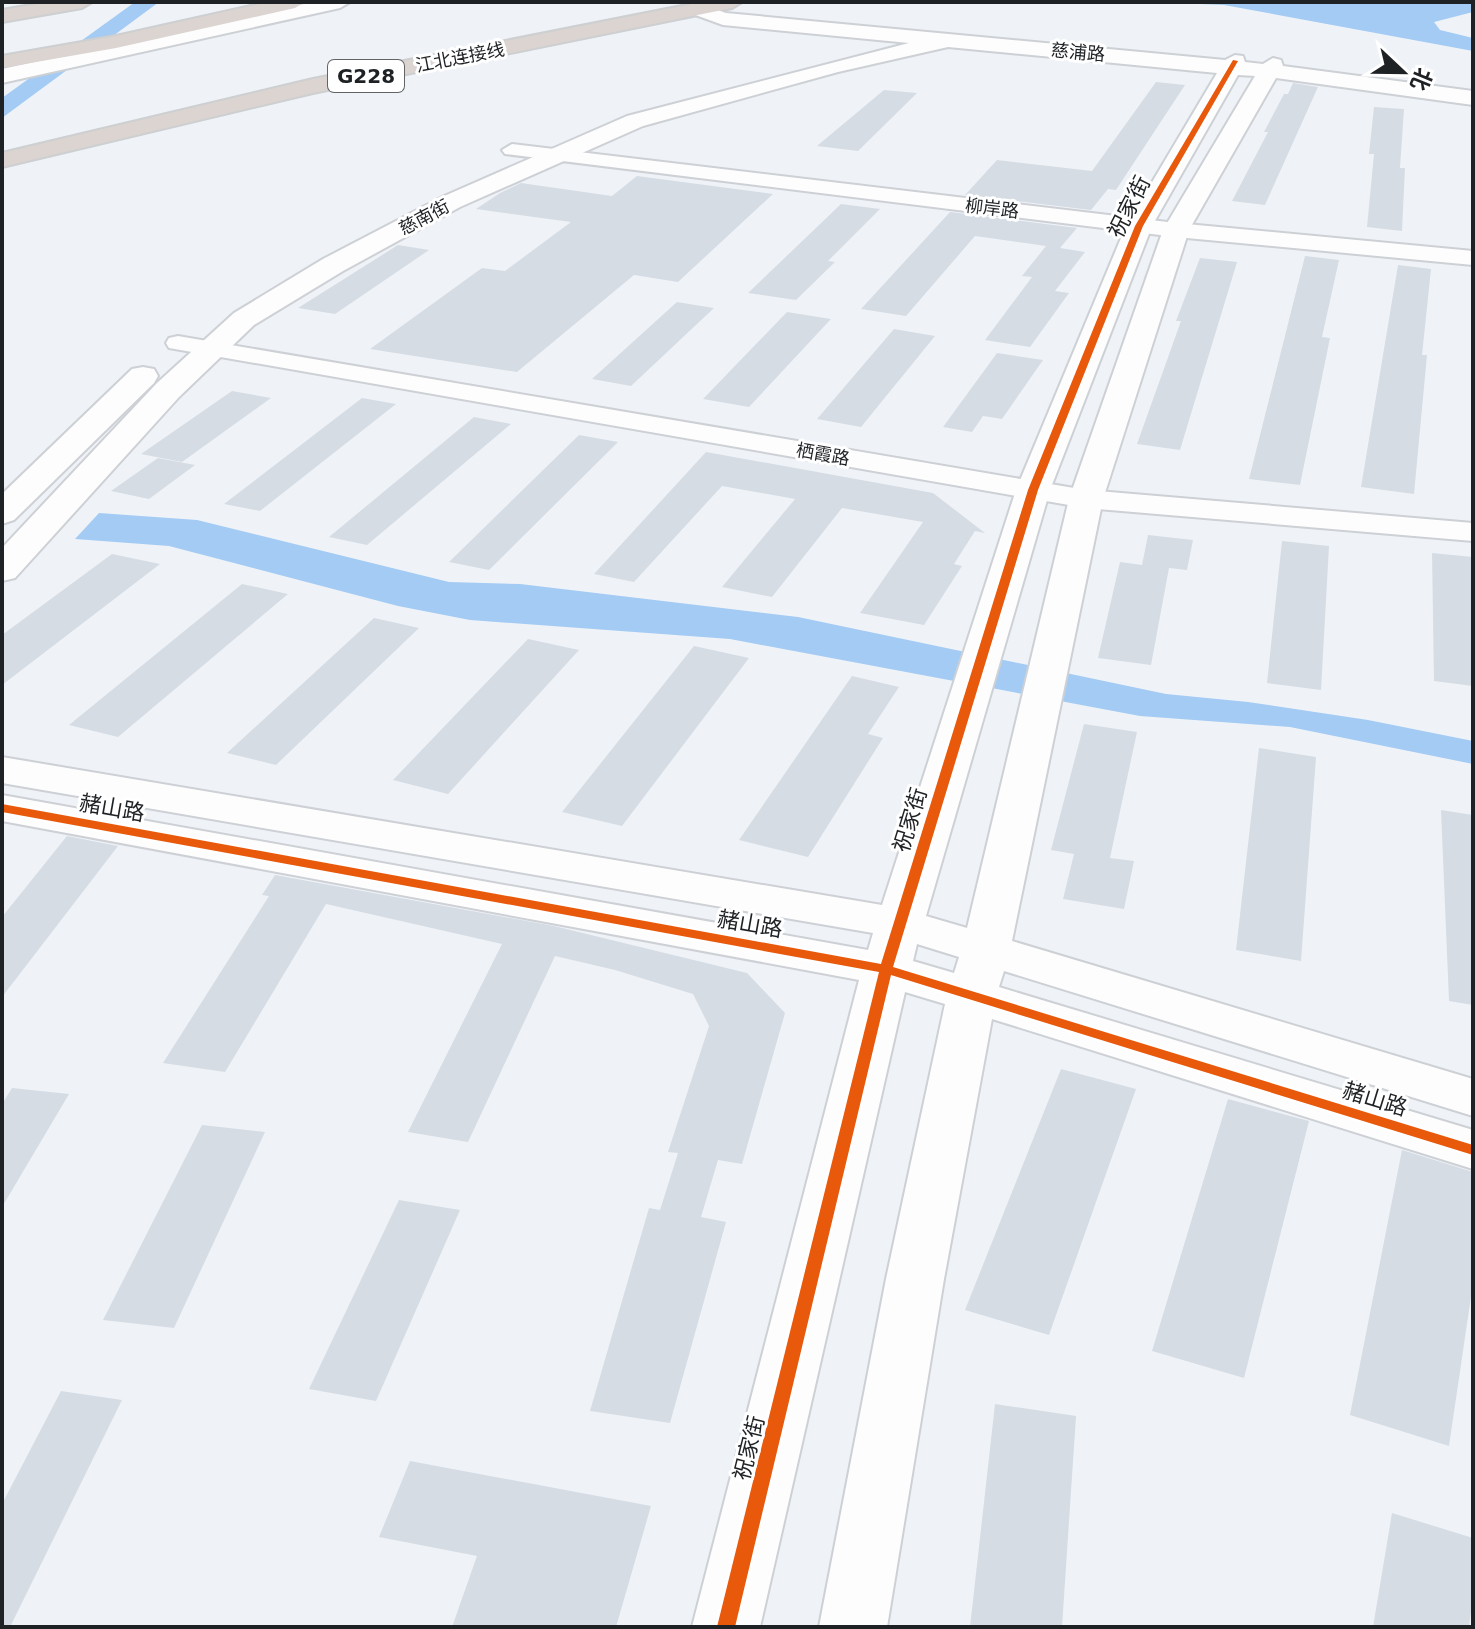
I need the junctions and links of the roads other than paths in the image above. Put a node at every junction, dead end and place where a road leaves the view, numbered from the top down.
1 (82, 2) edge
2 (295, 2) edge
3 (340, 2) edge
4 (713, 3) edge
5 (2, 16) edge
6 (915, 37) junction
7 (949, 40) junction
8 (2, 62) edge
9 (1252, 66) junction
10 (2, 76) edge
11 (1473, 92) edge
12 (1473, 98) edge
13 (2, 146) edge
14 (512, 150) junction
15 (552, 156) junction
16 (2, 160) edge
17 (1158, 228) junction
18 (327, 240) dead end
19 (1473, 258) edge
20 (274, 271) dead end
21 (178, 343) junction
22 (213, 349) junction
23 (1033, 490) junction
24 (1086, 499) junction
25 (2, 513) edge
26 (1473, 532) edge
27 (2, 570) edge
28 (2, 770) edge
29 (2, 808) edge
30 (899, 923) junction
31 (986, 950) junction
32 (886, 969) junction
33 (971, 997) junction
34 (1473, 1098) edge
35 (1473, 1150) edge
36 (726, 1627) edge
37 (853, 1627) edge

1 - 5 highway
2 - 8 highway
3 - 10 street
4 - 6 street, 慈浦路
4 - 9 street, 慈浦路
4 - 13 highway, 江北连接线 / G228
4 - 16 highway, 江北连接线 / G228
6 - 7 street, 慈浦路
6 - 14 street, 慈南街
7 - 9 street, 慈浦路
7 - 15 street, 慈南街
9 - 11 street, 慈浦路
9 - 12 street, 慈浦路
9 - 17 street, 祝家街
14 - 15 street, 柳岸路
14 - 18 street, 慈南街
15 - 17 street, 柳岸路
15 - 22 street, 慈南街
17 - 19 street, 柳岸路
17 - 23 street, 祝家街
17 - 24 street, 祝家街
20 - 21 street
21 - 22 street, 栖霞路
21 - 25 street
22 - 23 street, 栖霞路
22 - 27 street, 慈南街
23 - 24 street, 栖霞路
23 - 30 street, 祝家街
24 - 26 street, 栖霞路
24 - 31 street, 祝家街
28 - 30 street, 赭山路
29 - 32 street, 赭山路
30 - 31 street, 赭山路
30 - 32 street, 祝家街
31 - 33 street, 祝家街
31 - 34 street, 赭山路
32 - 33 street, 赭山路
32 - 36 street, 祝家街
33 - 35 street, 赭山路
33 - 37 street, 祝家街

